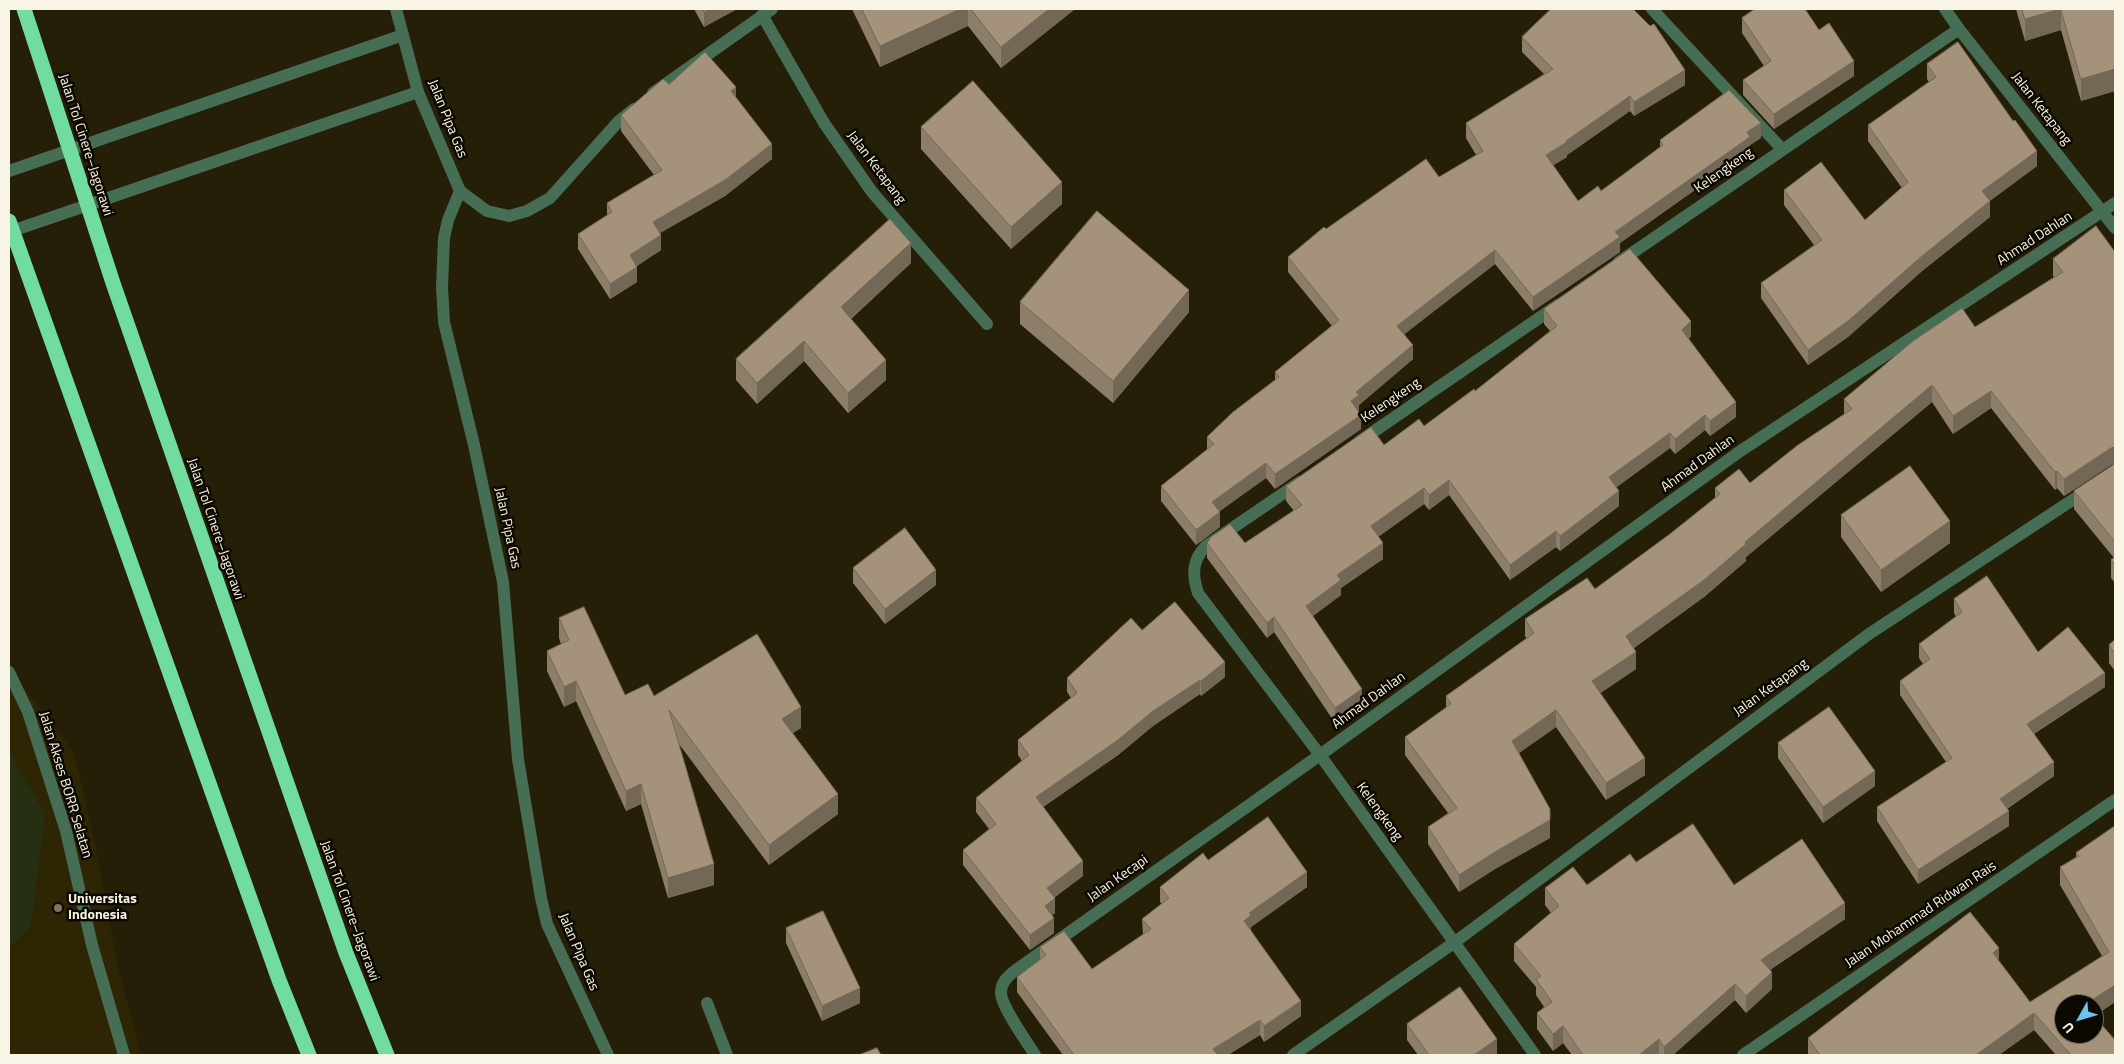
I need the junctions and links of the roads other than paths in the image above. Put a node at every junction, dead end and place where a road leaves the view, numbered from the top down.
1 (24, 9) edge
2 (396, 9) edge
3 (1652, 9) edge
4 (1945, 9) edge
5 (767, 12) edge
6 (1958, 29) junction
7 (403, 36) junction
8 (418, 92) junction
9 (1782, 149) junction
10 (9, 171) edge
11 (460, 192) junction
12 (2115, 203) edge
13 (2103, 212) junction
14 (9, 221) edge
15 (2115, 228) edge
16 (9, 232) edge
17 (1611, 268) edge
18 (1571, 296) edge
19 (987, 324) dead end
20 (1352, 446) edge
21 (2115, 472) edge
22 (1312, 474) edge
23 (9, 672) edge
24 (1320, 755) junction
25 (2115, 800) edge
26 (1455, 942) junction
27 (707, 1003) dead end
28 (124, 1055) edge
29 (309, 1055) edge
30 (387, 1055) edge
31 (608, 1055) edge
32 (727, 1055) edge
33 (1035, 1055) edge
34 (1293, 1055) edge
35 (1535, 1055) edge
36 (1743, 1055) edge

1 - 30 highway, Jalan Tol Cinere–Jagorawi
2 - 7 street, Jalan Pipa Gas
3 - 9 street
4 - 6 street, Jalan Ketapang
5 - 11 street, Jalan Ketapang
5 - 19 street, Jalan Ketapang
6 - 9 street, Kelengkeng
6 - 13 street, Jalan Ketapang
7 - 8 street, Jalan Pipa Gas
7 - 10 street
8 - 11 street, Jalan Pipa Gas
8 - 16 street
9 - 17 street, Kelengkeng
11 - 31 street, Jalan Pipa Gas
12 - 13 street, Ahmad Dahlan
13 - 15 street, Jalan Ketapang
13 - 24 street, Ahmad Dahlan
14 - 29 highway
18 - 20 street, Kelengkeng
21 - 26 street, Jalan Ketapang
22 - 24 street, Kelengkeng
23 - 28 street, Jalan Akses BORR Selatan
24 - 26 street, Kelengkeng
24 - 33 street, Jalan Kecapi
25 - 36 street, Jalan Mohammad Ridwan Rais
26 - 34 street
26 - 35 street, Kelengkeng
27 - 32 street

